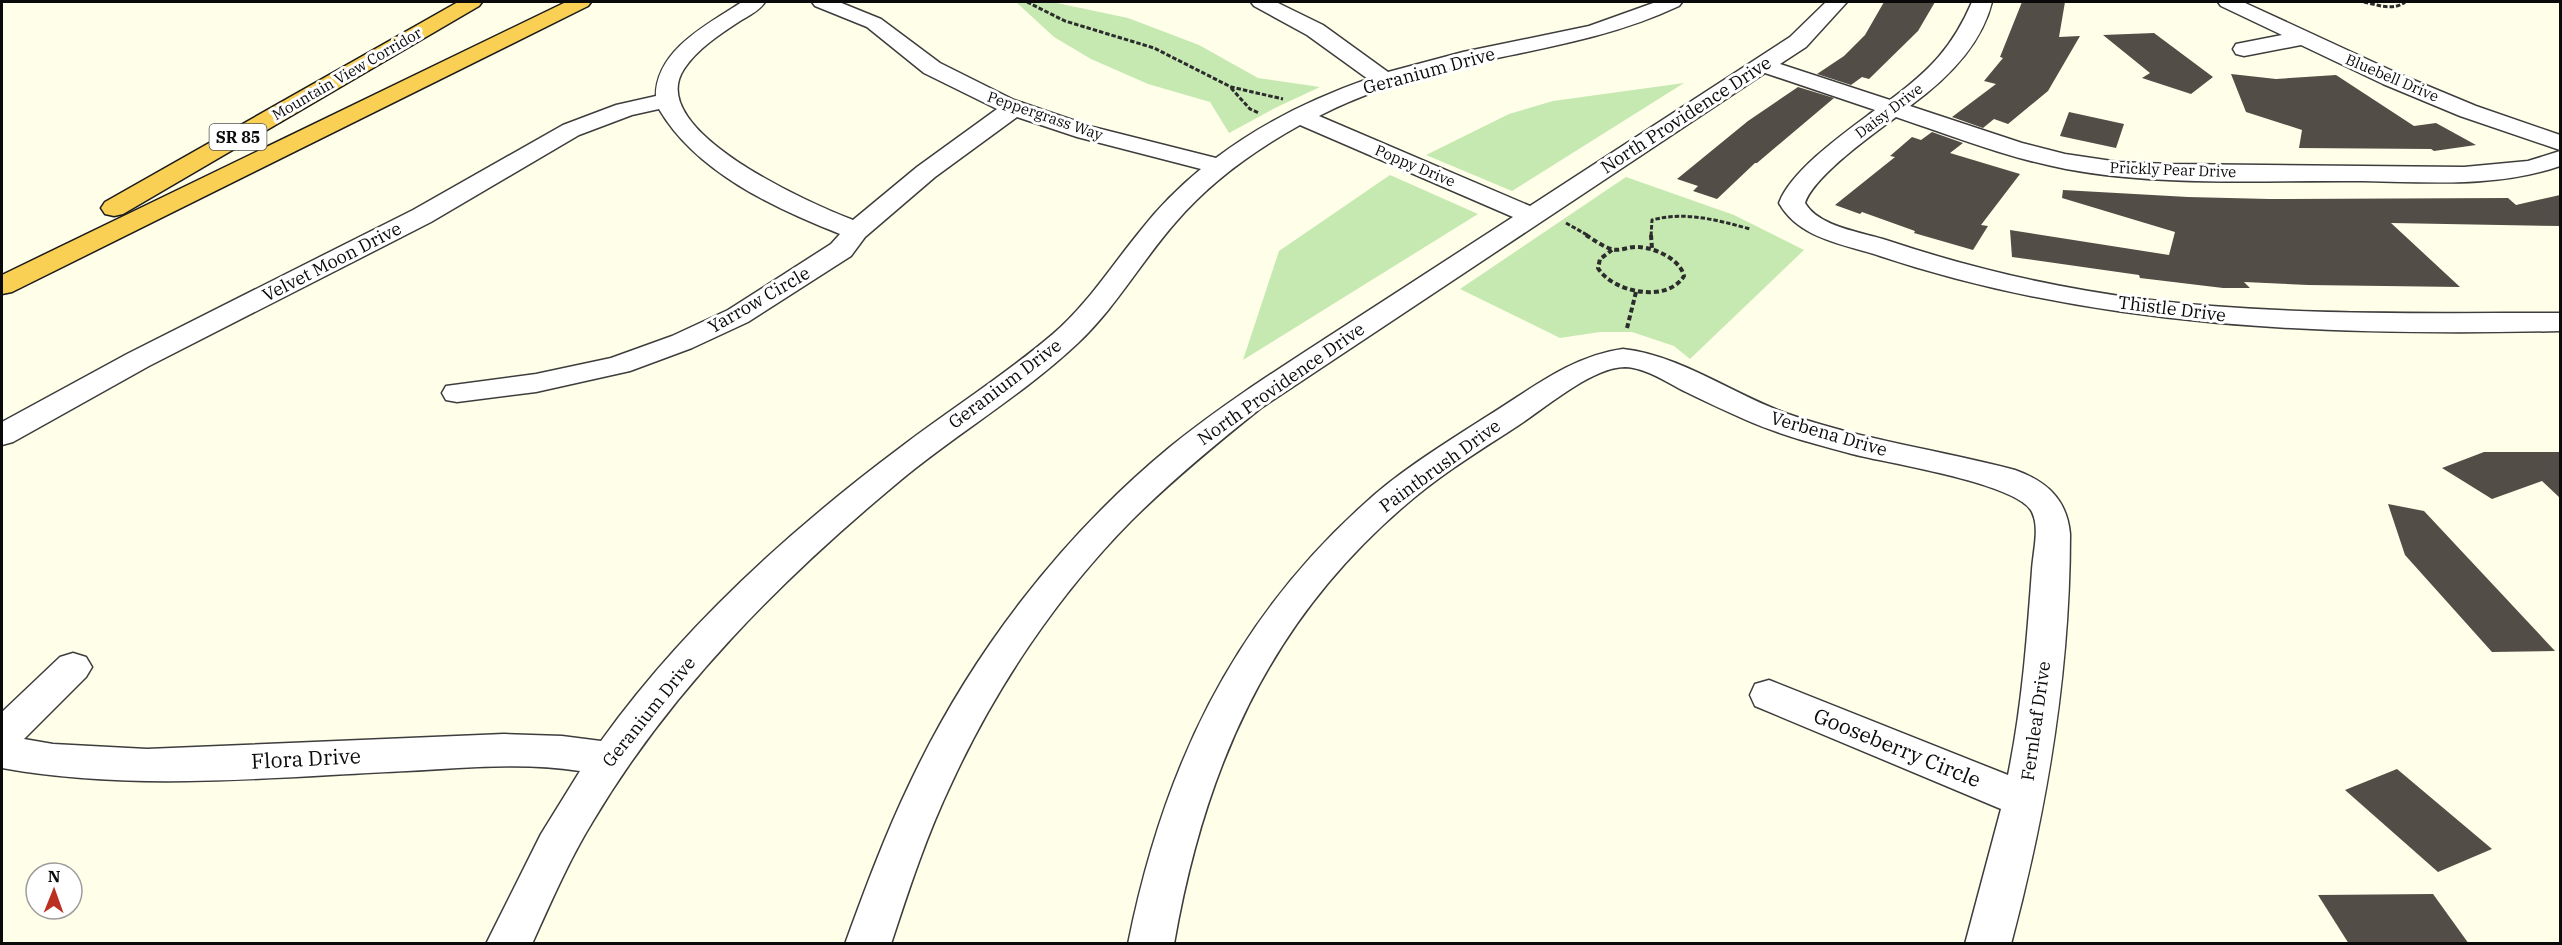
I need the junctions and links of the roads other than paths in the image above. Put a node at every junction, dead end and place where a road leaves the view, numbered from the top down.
1 (472, 2) edge
2 (581, 2) edge
3 (755, 2) edge
4 (822, 2) edge
5 (1261, 2) edge
6 (1672, 2) edge
7 (1838, 2) edge
8 (1982, 2) edge
9 (2228, 2) edge
10 (2303, 38) junction
11 (2244, 49) dead end
12 (1762, 65) junction
13 (1385, 80) junction
14 (666, 100) junction
15 (1014, 108) junction
16 (1294, 109) junction
17 (1894, 109) junction
18 (2560, 143) edge
19 (2560, 158) edge
20 (1220, 166) junction
21 (1798, 214) joint
22 (1544, 218) junction
23 (856, 231) junction
24 (2, 269) edge
25 (2, 286) edge
26 (2560, 322) edge
27 (1625, 343) joint
28 (457, 393) dead end
29 (2, 435) edge
30 (2038, 497) joint
31 (73, 667) dead end
32 (1769, 695) dead end
33 (2, 736) edge
34 (2, 752) edge
35 (610, 759) junction
36 (2024, 800) junction
37 (509, 944) edge
38 (868, 944) edge
39 (1151, 944) edge
40 (1988, 944) edge

1 - 24 highway, Mountain View Corridor / SR 85
2 - 25 highway
3 - 14 street
4 - 15 street, Peppergrass Way
5 - 13 street
6 - 13 street, Geranium Drive
7 - 12 street, North Providence Drive
8 - 17 street, Daisy Drive
9 - 10 street, Bluebell Drive
10 - 11 street
10 - 18 street, Bluebell Drive
12 - 17 street, Prickly Pear Drive
12 - 22 street, North Providence Drive
13 - 16 street, Geranium Drive
14 - 23 street
14 - 29 street, Velvet Moon Drive
15 - 20 street, Peppergrass Way
15 - 23 street, Yarrow Circle
16 - 20 street, Geranium Drive
16 - 22 street, Poppy Drive
17 - 19 street, Prickly Pear Drive
17 - 21 street, Daisy Drive
20 - 35 street, Geranium Drive
21 - 26 street, Thistle Drive
22 - 38 street, North Providence Drive
23 - 28 street, Yarrow Circle
27 - 30 street, Verbena Drive
27 - 39 street, Paintbrush Drive
30 - 36 street, Fernleaf Drive
31 - 33 street
32 - 36 street, Gooseberry Circle
34 - 35 street, Flora Drive
35 - 37 street, Geranium Drive
36 - 40 street, Fernleaf Drive

